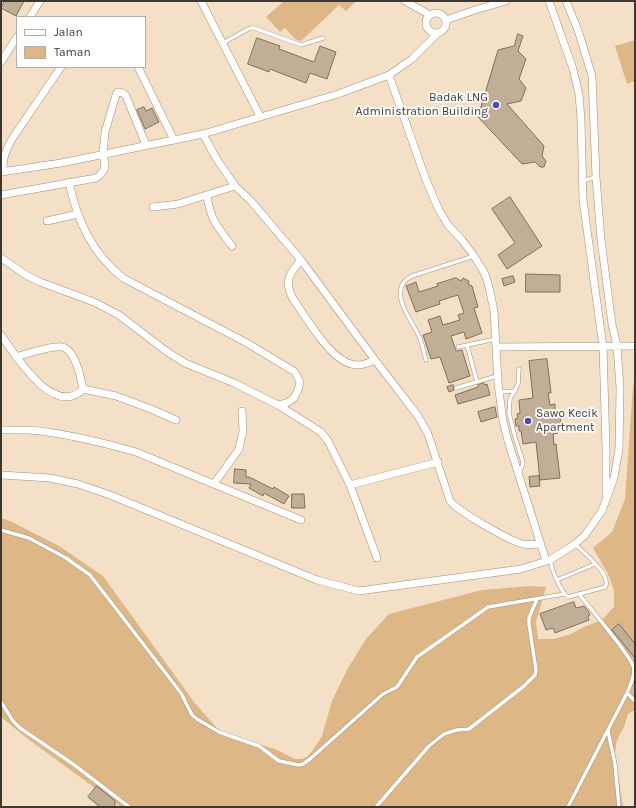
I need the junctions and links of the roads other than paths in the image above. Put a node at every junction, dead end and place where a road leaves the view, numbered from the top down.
1 (40, 1) edge
2 (201, 1) edge
3 (405, 1) edge
4 (506, 1) edge
5 (549, 1) edge
6 (566, 1) edge
7 (430, 15) junction
8 (31, 16) edge
9 (446, 20) junction
10 (437, 34) junction
11 (323, 38) dead end
12 (16, 39) edge
13 (223, 43) junction
14 (1, 62) edge
15 (60, 68) edge
16 (138, 68) edge
17 (389, 74) junction
18 (260, 116) junction
19 (581, 120) junction
20 (595, 120) junction
21 (203, 134) junction
22 (174, 140) junction
23 (146, 145) junction
24 (103, 154) junction
25 (2, 172) edge
26 (596, 177) junction
27 (581, 181) junction
28 (69, 182) junction
29 (235, 186) junction
30 (1, 195) edge
31 (207, 196) junction
32 (153, 207) dead end
33 (78, 214) junction
34 (47, 221) dead end
35 (232, 246) dead end
36 (474, 256) junction
37 (1, 258) edge
38 (301, 260) junction
39 (1, 335) edge
40 (496, 339) junction
41 (467, 345) junction
42 (617, 346) junction
43 (635, 346) edge
44 (458, 347) dead end
45 (496, 347) junction
46 (603, 347) junction
47 (16, 357) junction
48 (375, 360) junction
49 (426, 360) dead end
50 (519, 369) dead end
51 (497, 376) junction
52 (478, 382) junction
53 (456, 388) dead end
54 (83, 389) junction
55 (515, 391) junction
56 (499, 392) junction
57 (278, 405) junction
58 (242, 411) dead end
59 (176, 420) dead end
60 (1, 430) edge
61 (438, 462) junction
62 (518, 474) junction
63 (1, 475) edge
64 (214, 484) junction
65 (350, 485) junction
66 (606, 498) junction
67 (301, 520) dead end
68 (1, 530) edge
69 (541, 544) junction
70 (575, 544) junction
71 (377, 558) dead end
72 (548, 560) junction
73 (595, 564) junction
74 (557, 580) junction
75 (564, 594) junction
76 (579, 594) junction
77 (537, 599) junction
78 (627, 693) junction
79 (635, 701) edge
80 (1, 702) edge
81 (608, 731) junction
82 (129, 807) edge
83 (376, 807) edge
84 (568, 807) edge
85 (619, 807) edge

1 - 8 street
2 - 13 street
3 - 7 street
4 - 9 street
5 - 19 street
6 - 20 street
7 - 9 street
7 - 10 street
9 - 10 street
10 - 17 street
11 - 13 lane
12 - 14 street
13 - 18 street
15 - 25 street
16 - 22 street
17 - 18 street
17 - 36 street
18 - 21 street
19 - 20 street
19 - 27 street
20 - 26 street
21 - 22 street
21 - 29 street
22 - 23 street
23 - 24 street
23 - 24 street
24 - 25 street
24 - 28 street
26 - 27 lane
26 - 42 street
27 - 46 street
28 - 30 street
28 - 33 street
29 - 31 street
29 - 38 street
31 - 32 street
31 - 35 street
33 - 34 street
33 - 57 street
36 - 40 street
36 - 49 lane
37 - 57 street
38 - 48 street
38 - 48 street
39 - 47 street
40 - 41 lane
40 - 45 street
41 - 44 lane
41 - 52 lane
42 - 43 street
42 - 46 street
42 - 66 street
45 - 46 street
45 - 51 street
46 - 66 street
47 - 54 street
47 - 54 street
48 - 61 street
50 - 55 lane
51 - 52 lane
51 - 56 street
52 - 53 lane
54 - 59 street
55 - 56 lane
55 - 62 lane
56 - 62 street
57 - 65 street
58 - 64 street
60 - 64 street
61 - 65 street
61 - 69 street
62 - 69 street
63 - 72 street
64 - 67 street
65 - 71 street
66 - 70 street
68 - 77 lane
69 - 72 street
70 - 72 street
70 - 73 lane
72 - 74 lane
73 - 74 lane
73 - 76 lane
74 - 75 lane
75 - 76 lane
75 - 77 lane
76 - 78 lane
77 - 83 lane
78 - 79 lane
78 - 81 lane
80 - 82 lane
81 - 84 lane
81 - 85 lane

